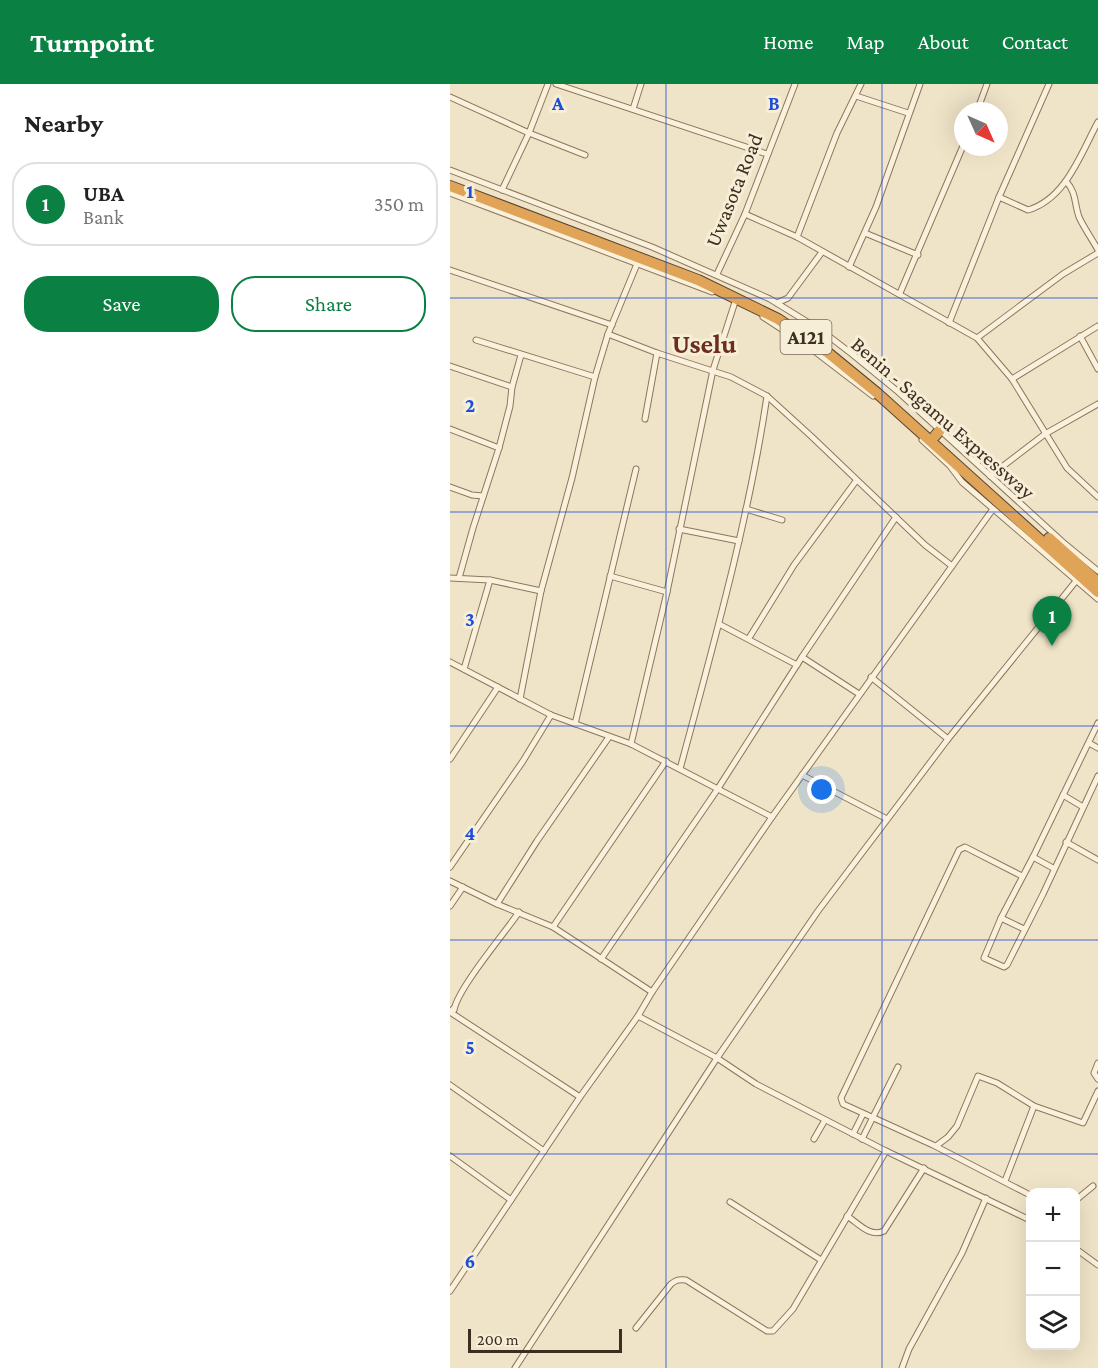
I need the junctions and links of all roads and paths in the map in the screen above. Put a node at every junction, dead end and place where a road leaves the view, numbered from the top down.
1 (548, 84) edge
2 (556, 84) edge
3 (640, 84) edge
4 (795, 84) edge
5 (861, 84) edge
6 (920, 84) edge
7 (987, 84) edge
8 (1049, 84) edge
9 (856, 96) junction
10 (450, 97) edge
11 (980, 102) edge
12 (633, 109) junction
13 (908, 113) junction
14 (1098, 122) edge
15 (529, 133) junction
16 (585, 154) dead end
17 (767, 154) junction
18 (959, 156) edge
19 (450, 170) edge
20 (450, 179) edge
21 (1066, 181) junction
22 (450, 186) edge
23 (502, 190) junction
24 (450, 193) edge
25 (464, 195) junction
26 (999, 196) junction
27 (745, 214) junction
28 (864, 233) junction
29 (797, 237) junction
30 (822, 252) junction
31 (1098, 252) edge
32 (918, 255) junction
33 (638, 264) junction
34 (849, 267) junction
35 (450, 270) edge
36 (717, 274) junction
37 (900, 293) junction
38 (735, 302) junction
39 (777, 303) junction
40 (949, 323) junction
41 (612, 325) junction
42 (1098, 326) edge
43 (608, 334) junction
44 (1080, 336) junction
45 (977, 338) junction
46 (476, 340) dead end
47 (657, 354) junction
48 (521, 355) junction
49 (450, 366) edge
50 (1098, 369) edge
51 (713, 370) junction
52 (595, 377) junction
53 (1012, 379) junction
54 (512, 387) junction
55 (767, 396) junction
56 (1098, 404) edge
57 (645, 419) dead end
58 (450, 429) edge
59 (938, 433) junction
60 (1044, 434) junction
61 (499, 448) junction
62 (636, 469) dead end
63 (990, 476) junction
64 (856, 481) junction
65 (450, 487) edge
66 (483, 496) junction
67 (1098, 497) edge
68 (746, 509) junction
69 (993, 509) junction
70 (896, 517) junction
71 (782, 520) dead end
72 (679, 529) junction
73 (739, 542) junction
74 (952, 566) junction
75 (1098, 571) edge
76 (610, 576) junction
77 (450, 578) edge
78 (459, 578) junction
79 (490, 580) junction
80 (1076, 581) junction
81 (1098, 582) edge
82 (541, 591) junction
83 (667, 592) junction
84 (1098, 592) edge
85 (1098, 599) edge
86 (719, 624) junction
87 (749, 639) junction
88 (802, 657) junction
89 (450, 662) edge
90 (797, 665) junction
91 (464, 669) junction
92 (872, 677) junction
93 (498, 687) junction
94 (859, 694) junction
95 (520, 699) junction
96 (551, 715) junction
97 (1098, 723) edge
98 (575, 724) junction
99 (609, 738) junction
100 (948, 739) junction
101 (1089, 743) junction
102 (632, 744) junction
103 (1098, 748) edge
104 (450, 759) edge
105 (666, 761) junction
106 (680, 769) junction
107 (802, 775) junction
108 (1098, 776) edge
109 (717, 789) junction
110 (1063, 795) junction
111 (1083, 807) junction
112 (772, 817) junction
113 (887, 819) junction
114 (1066, 842) junction
115 (1033, 857) junction
116 (1098, 860) edge
117 (450, 867) edge
118 (1053, 868) junction
119 (1022, 876) junction
120 (450, 881) edge
121 (463, 887) junction
122 (497, 904) junction
123 (450, 906) edge
124 (519, 912) junction
125 (1001, 918) junction
126 (553, 927) junction
127 (1024, 929) junction
128 (601, 959) junction
129 (652, 992) junction
130 (638, 1016) junction
131 (717, 1058) junction
132 (1098, 1063) edge
133 (898, 1067) dead end
134 (1098, 1079) edge
135 (450, 1085) edge
136 (1098, 1091) edge
137 (580, 1097) junction
138 (1034, 1106) junction
139 (863, 1114) junction
140 (872, 1118) junction
141 (825, 1120) junction
142 (853, 1134) junction
143 (814, 1139) dead end
144 (862, 1139) junction
145 (936, 1146) junction
146 (544, 1151) junction
147 (886, 1151) junction
148 (450, 1156) edge
149 (924, 1168) junction
150 (1005, 1181) junction
151 (1093, 1186) dead end
152 (1026, 1192) edge
153 (1080, 1197) edge
154 (986, 1198) junction
155 (511, 1200) junction
156 (730, 1202) dead end
157 (847, 1216) junction
158 (1026, 1218) edge
159 (1080, 1252) edge
160 (820, 1260) junction
161 (1098, 1265) edge
162 (453, 1282) edge
163 (450, 1291) edge
164 (636, 1328) dead end
165 (515, 1368) edge
166 (902, 1368) edge

1 - 15 street
2 - 12 street
3 - 12 street
4 - 17 street, Uwasota Road
5 - 9 street
6 - 13 street
7 - 11 street
8 - 26 street
9 - 13 street
9 - 29 street
10 - 15 street
12 - 17 street
13 - 28 street
14 - 21 street
15 - 16 street
15 - 23 street
17 - 27 street, Uwasota Road
18 - 32 street
19 - 23 street
20 - 59 highway, Benin - Sagamu Expressway / A121
21 - 26 street
21 - 31 street
22 - 25 highway, A121
23 - 36 street
24 - 25 street
25 - 33 street
25 - 84 highway, A121
26 - 40 street
27 - 29 street
27 - 36 street, Uwasota Road
28 - 32 street
28 - 34 street
29 - 30 street
30 - 34 street
30 - 39 street
31 - 45 street
32 - 37 street
33 - 38 street
33 - 41 street
34 - 37 street
35 - 41 street
36 - 39 street
37 - 40 street
38 - 51 street
38 - 69 street
39 - 59 street
40 - 45 street
41 - 43 street
42 - 44 street
43 - 47 street
43 - 52 street
44 - 50 street
44 - 53 street
45 - 53 street
46 - 48 street
47 - 51 street
47 - 57 street
48 - 52 street
48 - 54 street
49 - 54 street
51 - 55 street
51 - 72 street
52 - 82 street
53 - 60 street
54 - 61 street
55 - 64 street
55 - 68 street
56 - 60 street
58 - 61 street
59 - 63 street
59 - 81 highway, Benin - Sagamu Expressway / A121
60 - 63 street
60 - 67 street
61 - 66 street
62 - 76 street
63 - 75 street
64 - 70 street
64 - 87 street
65 - 66 street
66 - 78 street
68 - 71 street
68 - 73 street
69 - 74 street
69 - 80 street
70 - 74 street
70 - 88 street
72 - 73 street
72 - 83 street
73 - 86 street
74 - 92 street
76 - 83 street
76 - 98 street
77 - 78 street
78 - 79 street
79 - 82 street
79 - 91 street
80 - 85 street
80 - 100 street
82 - 95 street
83 - 102 street
86 - 87 street
86 - 106 street
87 - 90 street
88 - 90 street
88 - 94 street
89 - 91 street
90 - 109 street
91 - 93 street
92 - 94 street
92 - 100 street
93 - 95 street
93 - 104 street
94 - 107 street
95 - 96 street
96 - 98 street
96 - 117 street
97 - 101 street
98 - 99 street
99 - 102 street
99 - 122 street
100 - 113 street
101 - 103 street
101 - 110 street
102 - 105 street
105 - 106 street
105 - 126 street
106 - 109 street
107 - 112 street
107 - 113 street
108 - 111 street
109 - 112 street
109 - 128 street
110 - 111 street
110 - 115 street
111 - 114 street
112 - 129 street
113 - 131 street
114 - 116 street
114 - 118 street
115 - 118 street
115 - 119 street
118 - 127 street
119 - 125 street
119 - 139 street
120 - 121 street
121 - 122 street
121 - 123 street
122 - 124 street
124 - 126 street
124 - 137 street
125 - 127 street
125 - 127 street
126 - 128 street
128 - 129 street
129 - 130 street
130 - 131 street
130 - 137 street
131 - 141 street
131 - 165 street
132 - 134 street
133 - 140 street
135 - 146 street
136 - 138 street
137 - 146 street
138 - 145 street
138 - 150 street
139 - 140 street
139 - 142 street
140 - 144 street
140 - 145 street
141 - 142 street
141 - 143 street
142 - 144 street
144 - 147 street
145 - 150 street
146 - 155 street
147 - 149 street
147 - 157 street
148 - 155 street
149 - 154 street
149 - 157 street
150 - 152 street
151 - 153 street
154 - 158 street
154 - 166 street
155 - 162 street
156 - 160 street
157 - 160 street
159 - 161 street
160 - 164 street
162 - 163 street

